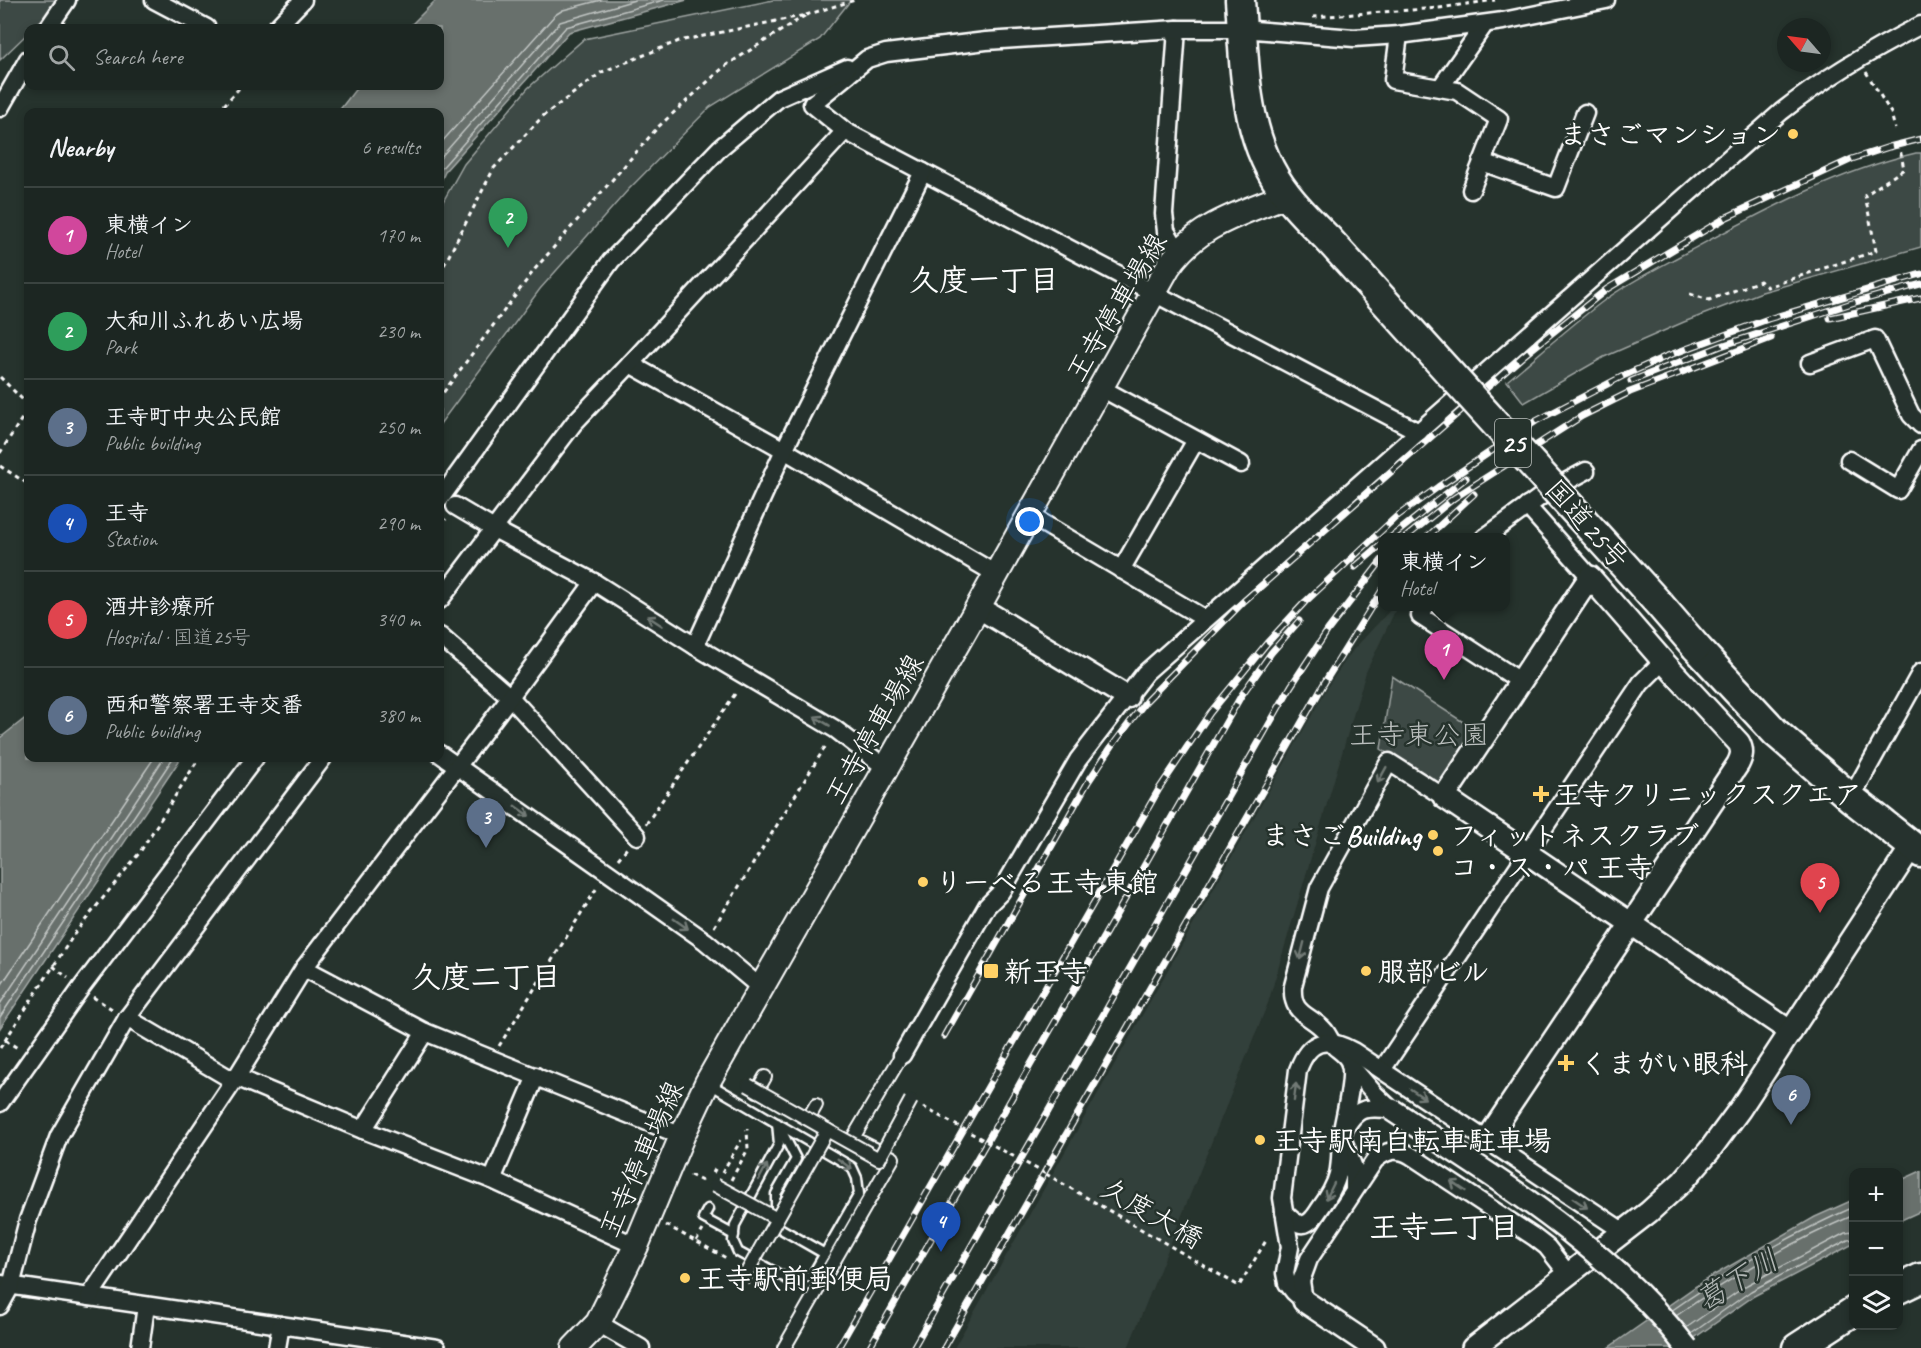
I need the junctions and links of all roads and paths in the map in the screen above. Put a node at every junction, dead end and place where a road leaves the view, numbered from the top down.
1 (67, 0) edge
2 (154, 0) edge
3 (303, 0) edge
4 (855, 0) edge
5 (1496, 0) edge
6 (1606, 0) edge
7 (1241, 14) edge
8 (806, 15) junction
9 (1305, 17) dead end
10 (51, 24) edge
11 (199, 24) edge
12 (280, 24) edge
13 (1485, 24) junction
14 (1921, 25) edge
15 (1176, 29) junction
16 (1399, 35) junction
17 (867, 59) junction
18 (1859, 60) junction
19 (24, 66) edge
20 (1440, 88) junction
21 (237, 90) edge
22 (0, 108) edge
23 (222, 108) edge
24 (1584, 113) dead end
25 (1895, 129) dead end
26 (845, 131) junction
27 (1900, 149) dead end
28 (1482, 162) junction
29 (923, 172) junction
30 (1471, 190) dead end
31 (1286, 195) junction
32 (1179, 252) junction
33 (444, 265) edge
34 (1154, 293) junction
35 (1690, 294) dead end
36 (1810, 363) dead end
37 (630, 364) junction
38 (0, 377) edge
39 (1101, 388) junction
40 (444, 392) edge
41 (24, 403) edge
42 (24, 414) edge
43 (1921, 425) edge
44 (1419, 432) junction
45 (1196, 440) junction
46 (784, 450) junction
47 (1921, 450) edge
48 (0, 453) edge
49 (1849, 460) dead end
50 (1241, 464) dead end
51 (0, 466) edge
52 (1586, 471) dead end
53 (24, 481) edge
54 (444, 493) edge
55 (455, 506) dead end
56 (1527, 506) junction
57 (1029, 515) junction
58 (494, 530) junction
59 (1490, 533) edge
60 (1121, 570) junction
61 (996, 574) junction
62 (1590, 577) junction
63 (594, 582) junction
64 (444, 595) edge
65 (978, 607) junction
66 (1423, 611) edge
67 (1205, 619) junction
68 (444, 639) edge
69 (695, 646) junction
70 (1663, 661) junction
71 (1921, 672) edge
72 (1520, 681) junction
73 (510, 697) junction
74 (1127, 697) junction
75 (835, 729) junction
76 (444, 757) edge
77 (196, 762) edge
78 (252, 762) edge
79 (320, 762) edge
80 (458, 766) junction
81 (886, 768) junction
82 (1444, 797) junction
83 (1851, 798) junction
84 (638, 836) dead end
85 (1917, 850) edge
86 (1527, 853) junction
87 (1632, 923) junction
88 (705, 941) junction
89 (304, 968) junction
90 (761, 988) junction
91 (127, 1018) junction
92 (425, 1032) junction
93 (1791, 1032) junction
94 (1333, 1044) junction
95 (0, 1048) edge
96 (902, 1055) joint
97 (1350, 1065) junction
98 (1382, 1070) junction
99 (536, 1076) junction
100 (765, 1077) dead end
101 (235, 1079) junction
102 (707, 1083) junction
103 (911, 1100) joint
104 (0, 1103) edge
105 (816, 1105) dead end
106 (1392, 1110) junction
107 (808, 1119) junction
108 (777, 1123) junction
109 (363, 1130) junction
110 (827, 1130) junction
111 (1341, 1135) junction
112 (682, 1136) junction
113 (741, 1140) dead end
114 (1486, 1141) junction
115 (492, 1180) junction
116 (715, 1185) joint
117 (1354, 1189) junction
118 (708, 1209) dead end
119 (1284, 1212) junction
120 (777, 1219) junction
121 (1624, 1232) junction
122 (1288, 1233) junction
123 (734, 1235) junction
124 (1324, 1235) junction
125 (1267, 1239) dead end
126 (636, 1246) junction
127 (825, 1254) junction
128 (1568, 1274) junction
129 (1921, 1278) edge
130 (742, 1281) dead end
131 (5, 1285) edge
132 (1903, 1287) edge
133 (89, 1297) junction
134 (1304, 1301) junction
135 (0, 1306) edge
136 (146, 1306) junction
137 (1849, 1314) edge
138 (598, 1323) junction
139 (281, 1325) junction
140 (140, 1348) edge
141 (276, 1348) edge
142 (437, 1348) edge
143 (574, 1348) edge
144 (641, 1348) edge
145 (784, 1348) edge
146 (1374, 1348) edge
147 (1473, 1348) edge
148 (1687, 1348) edge
149 (1797, 1348) edge

1 - 10 street
2 - 11 street
3 - 12 street
4 - 8 path
5 - 9 path
6 - 13 street
7 - 15 street
7 - 16 street
7 - 31 highway, 国道25号 / 25
8 - 33 path
8 - 40 path
13 - 16 street
13 - 20 street
14 - 18 street
15 - 17 street
15 - 32 street
16 - 20 street
17 - 26 street
17 - 54 street
18 - 25 path
18 - 44 street
19 - 22 street
20 - 28 street
21 - 23 path
24 - 28 street
26 - 29 street
26 - 37 street
27 - 35 path
28 - 30 street
29 - 34 street
29 - 46 street
31 - 32 main road, 王寺停車場線
31 - 83 highway, 国道25号 / 25, bridge
32 - 34 main road, 王寺停車場線
34 - 39 main road, 王寺停車場線
34 - 44 street
36 - 43 street
37 - 46 street
37 - 58 street
38 - 41 path
39 - 45 street
39 - 57 main road, 王寺停車場線
42 - 48 path
44 - 67 street
45 - 50 street
45 - 60 street
46 - 61 street
46 - 69 street
47 - 49 street
51 - 53 path
52 - 56 street
55 - 58 street
56 - 59 street
56 - 62 street
57 - 60 street
57 - 61 main road, 王寺停車場線
58 - 63 street
58 - 64 street
60 - 67 street
61 - 65 main road, 王寺停車場線
62 - 70 street
62 - 72 street
69 -> 63 street
63 - 73 street
65 - 74 street
65 - 81 main road, 王寺停車場線
66 - 72 street
67 - 74 street
68 - 73 street
75 -> 69 street
70 - 86 street
70 - 87 street
71 - 83 street
72 - 82 street
73 - 80 street
73 - 84 street
74 - 96 street
75 - 81 street
75 - 88 path
76 - 80 street
77 - 95 path
78 - 104 street
79 - 91 street
80 -> 88 street
80 - 89 street
81 - 90 main road, 王寺停車場線
82 - 86 street
82 -> 94 street
83 - 85 highway, 国道25号 / 25
85 - 93 street
86 - 87 street
86 - 98 street
87 - 93 street
87 - 114 street
88 - 90 street
89 - 92 street
89 - 101 street
90 - 102 main road, 王寺停車場線
91 - 101 street
91 - 131 street
92 - 99 street
92 - 109 street
93 - 121 street
94 - 97 street
94 - 98 street
119 -> 94 street
96 - 145 street
97 - 106 street
97 - 111 street
98 -> 114 street
99 - 112 street
99 - 115 street
100 - 107 street, bridge
101 - 109 street
101 - 133 street
102 - 108 lane
102 - 112 main road, 王寺停車場線
103 - 110 street, bridge
103 - 125 path, 久度大橋, bridge
105 - 107 street
106 - 111 street
106 - 148 street, bridge
107 - 110 street, bridge
123 -> 108 lane
108 - 127 lane
108 -> 127 lane
109 - 115 street
110 - 120 street, bridge
111 - 117 street
111 -> 119 street
112 - 126 main road, 王寺停車場線
113 - 116 path
114 -> 121 street
115 - 126 street
116 - 120 street, bridge
117 - 124 street
128 -> 117 street
118 - 123 lane
119 - 122 street
120 - 130 street, bridge
121 - 128 street
122 - 124 street
122 - 134 street
123 - 127 lane
124 - 134 street
126 - 138 main road, 王寺停車場線
128 - 147 street
129 - 132 highway
131 - 133 street
131 - 135 street
133 - 136 street
134 - 146 street
136 - 139 street
136 - 140 street
137 - 149 highway
138 - 143 main road, 王寺停車場線
138 - 144 street
139 - 141 street
139 - 142 street

